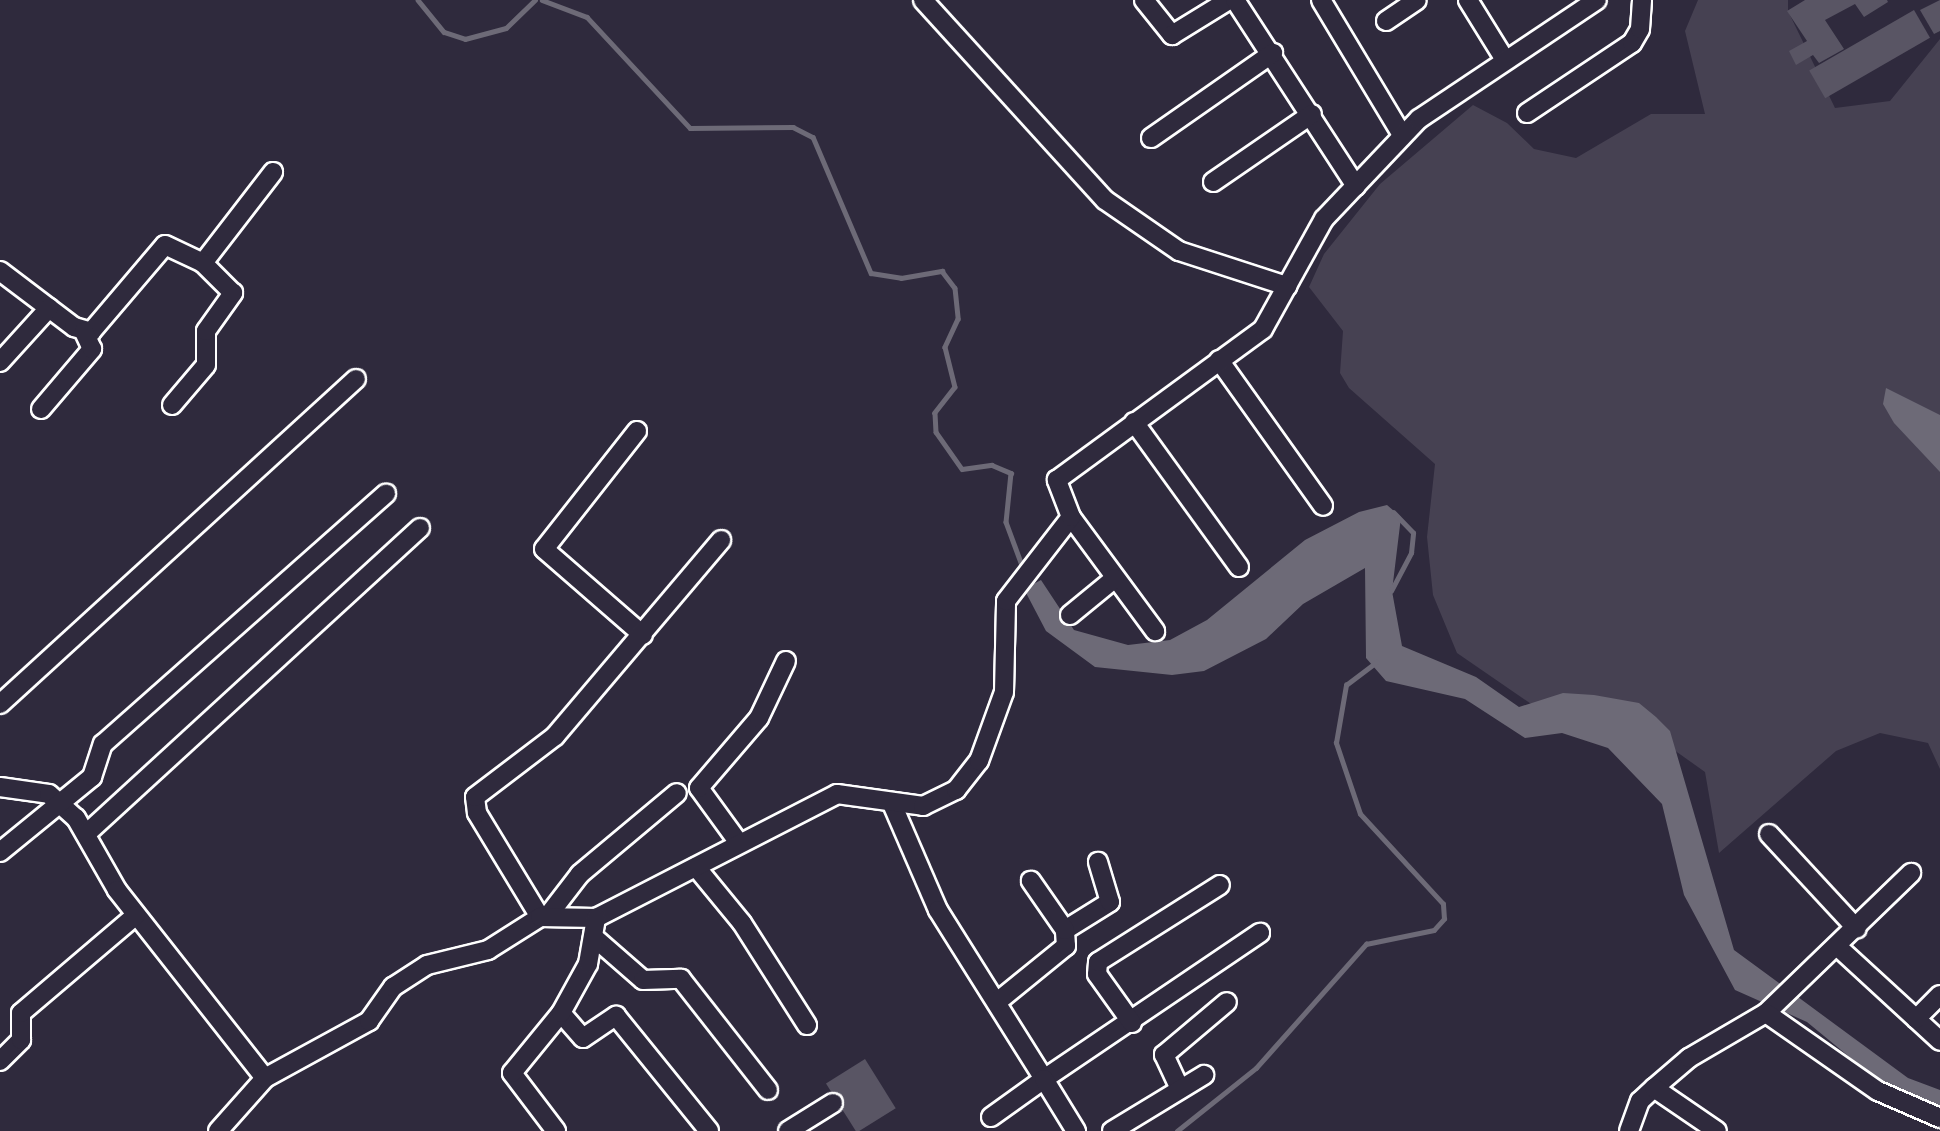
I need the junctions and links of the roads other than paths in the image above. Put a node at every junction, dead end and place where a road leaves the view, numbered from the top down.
1 (923, 0) edge
2 (1144, 0) edge
3 (1228, 0) edge
4 (1236, 0) edge
5 (1321, 0) edge
6 (1417, 0) edge
7 (1468, 0) edge
8 (1597, 0) edge
9 (1642, 0) edge
10 (1386, 21) dead end
11 (1273, 53) junction
12 (1505, 60) junction
13 (1527, 113) dead end
14 (1312, 114) junction
15 (1402, 135) junction
16 (1151, 138) dead end
17 (273, 172) dead end
18 (1213, 182) dead end
19 (1356, 186) junction
20 (203, 263) junction
21 (0, 271) edge
22 (1287, 286) junction
23 (49, 308) junction
24 (84, 332) junction
25 (1219, 360) junction
26 (0, 362) edge
27 (356, 379) dead end
28 (172, 405) dead end
29 (41, 409) dead end
30 (1134, 422) junction
31 (637, 431) dead end
32 (386, 494) dead end
33 (1323, 506) dead end
34 (1070, 517) junction
35 (421, 528) dead end
36 (721, 540) dead end
37 (1239, 568) dead end
38 (1115, 578) junction
39 (1070, 615) dead end
40 (1155, 631) dead end
41 (643, 635) junction
42 (786, 661) dead end
43 (0, 704) edge
44 (0, 787) edge
45 (677, 793) dead end
46 (61, 802) junction
47 (893, 806) junction
48 (86, 834) junction
49 (1769, 834) dead end
50 (739, 843) junction
51 (0, 852) edge
52 (1098, 862) dead end
53 (696, 867) junction
54 (1911, 873) dead end
55 (1031, 881) dead end
56 (1220, 885) dead end
57 (136, 915) junction
58 (544, 917) junction
59 (596, 918) junction
60 (1857, 929) junction
61 (1066, 930) junction
62 (1260, 933) dead end
63 (596, 939) junction
64 (1839, 948) junction
65 (1940, 995) edge
66 (997, 1002) junction
67 (1227, 1002) dead end
68 (1768, 1011) junction
69 (561, 1013) junction
70 (1916, 1019) junction
71 (1132, 1023) junction
72 (807, 1025) dead end
73 (1940, 1041) edge
74 (0, 1061) edge
75 (1204, 1074) dead end
76 (265, 1078) junction
77 (1044, 1079) junction
78 (1654, 1088) junction
79 (1180, 1089) junction
80 (768, 1090) dead end
81 (832, 1103) dead end
82 (991, 1117) dead end
83 (1940, 1118) edge
84 (218, 1131) edge
85 (556, 1131) edge
86 (709, 1131) edge
87 (788, 1131) edge
88 (1076, 1131) edge
89 (1112, 1131) edge
90 (1629, 1131) edge
91 (1717, 1131) edge

1 - 22 street
2 - 3 street
4 - 11 street
5 - 15 street
6 - 10 street
7 - 12 street
8 - 12 street
9 - 13 street
11 - 14 street
11 - 16 street
12 - 15 street
14 - 18 street
14 - 19 street
15 - 19 street
17 - 20 street
19 - 22 street
20 - 24 street
20 - 28 street
21 - 23 street
22 - 25 street
23 - 24 street
23 - 26 street
24 - 29 street
25 - 30 street
25 - 33 street
27 - 43 street
30 - 34 street
30 - 37 street
31 - 41 street
32 - 46 street
34 - 38 street
34 - 47 street
35 - 48 street
36 - 41 street
38 - 39 street
38 - 40 street
41 - 58 street
42 - 50 street
44 - 46 street
45 - 58 street
46 - 48 street
46 - 51 street
47 - 50 street
47 - 66 street
48 - 57 street
49 - 60 street
50 - 53 street
52 - 61 street
53 - 59 street
53 - 72 street
54 - 60 street
55 - 61 street
56 - 71 street
57 - 74 street
57 - 76 street
58 - 59 street
58 - 76 street
59 - 63 street
60 - 64 street
61 - 66 street
62 - 71 street
63 - 69 street
63 - 80 street
64 - 68 street
64 - 70 street
65 - 70 street
66 - 77 street
67 - 79 street
68 - 78 street
68 - 83 street
69 - 85 street
69 - 86 street
70 - 73 street
71 - 77 street
75 - 79 street
76 - 84 street
77 - 82 street
77 - 88 street
78 - 90 street
78 - 91 street
79 - 89 street
81 - 87 street

